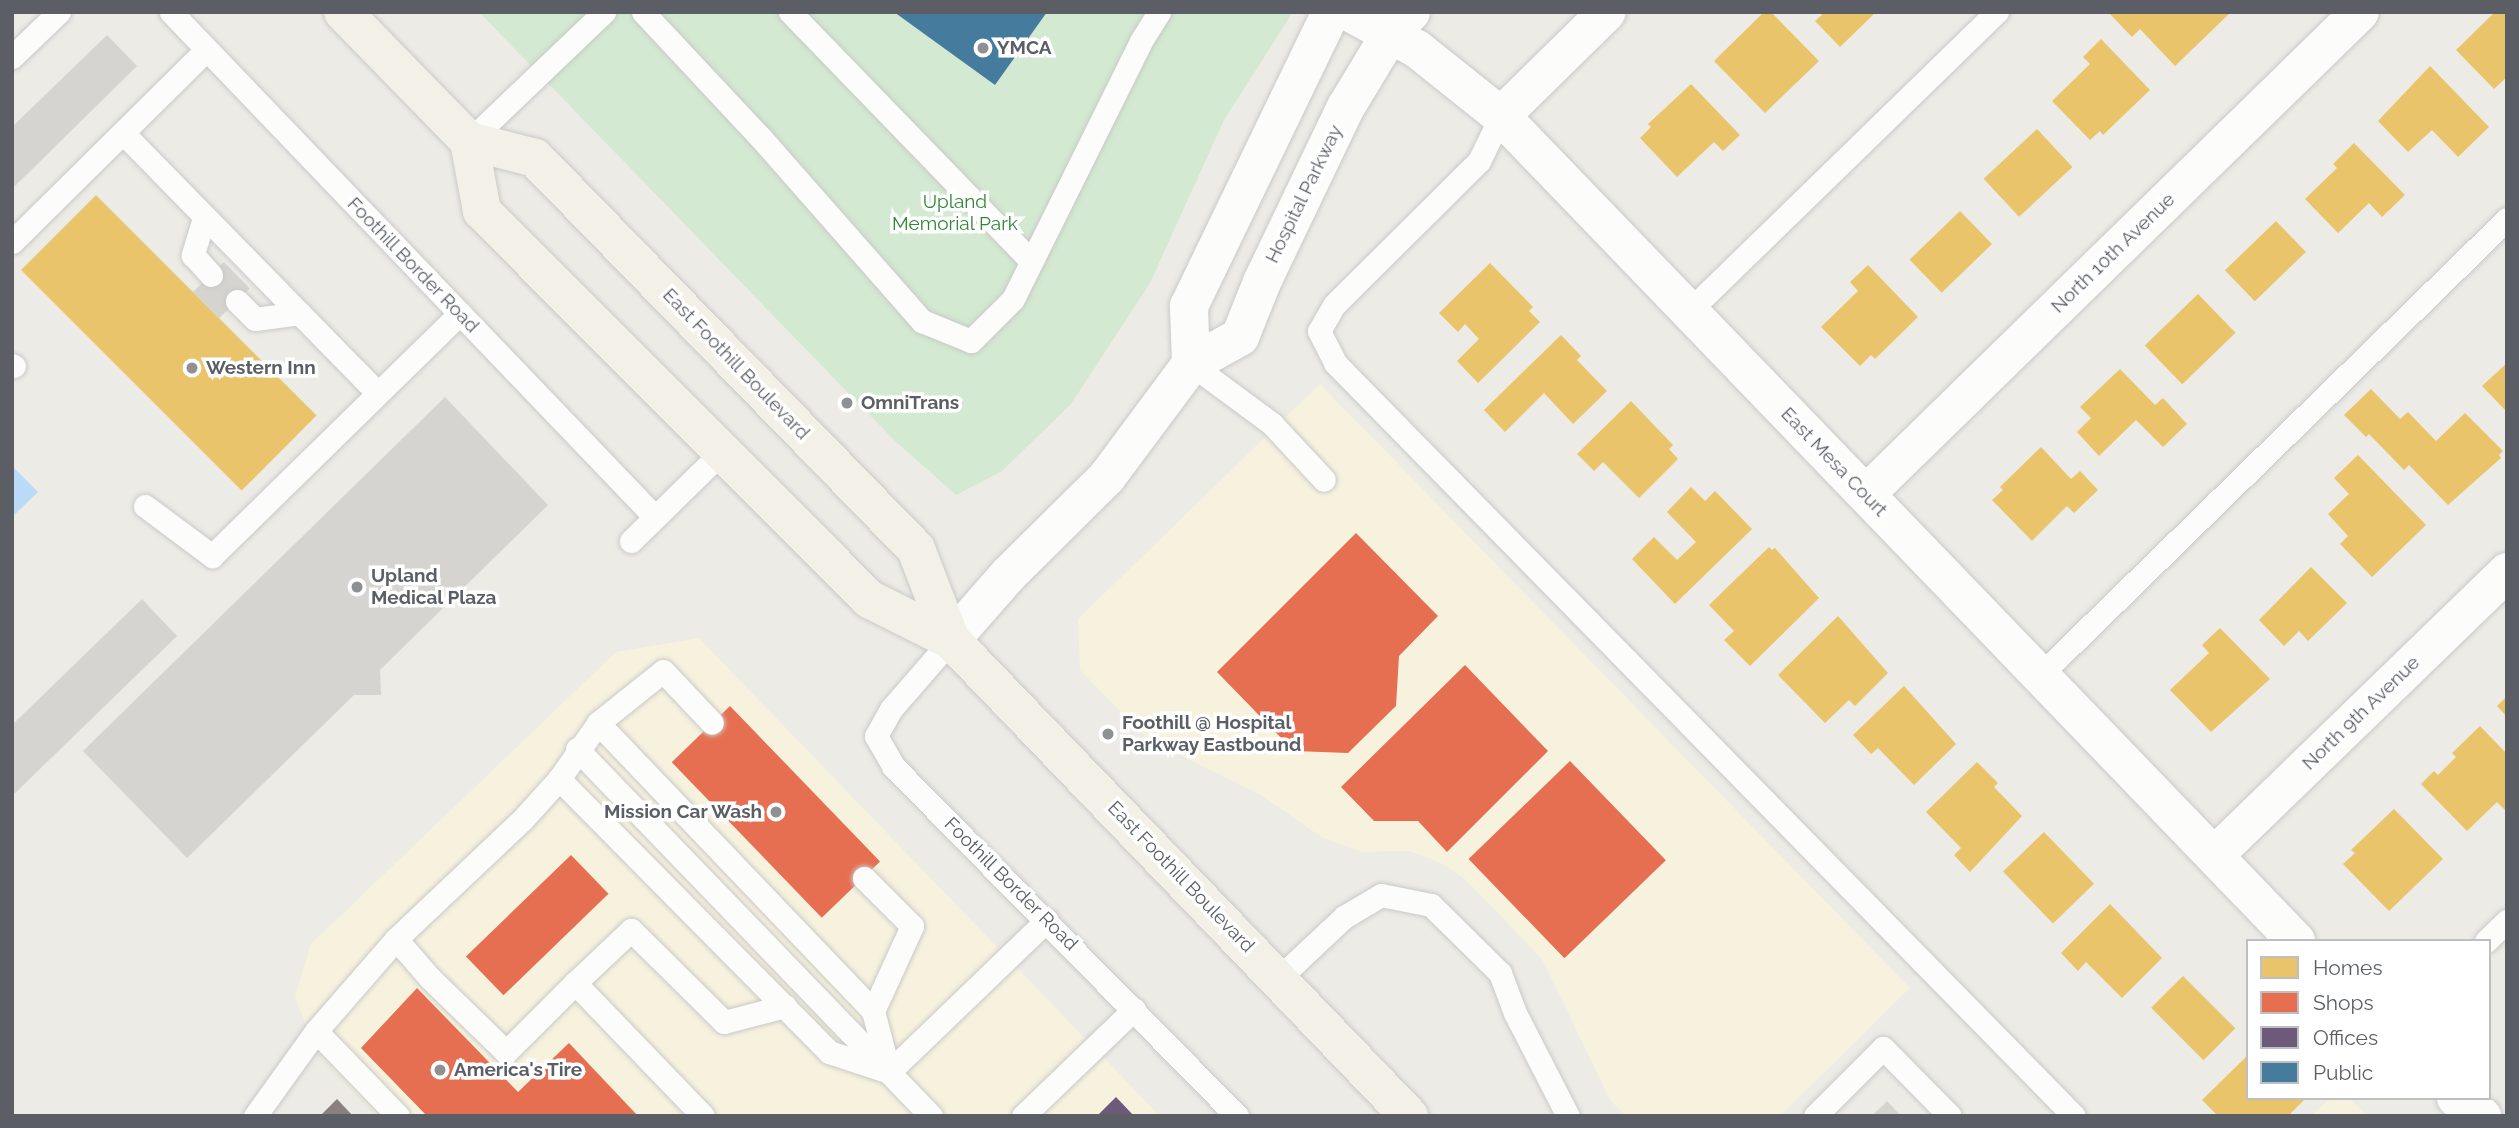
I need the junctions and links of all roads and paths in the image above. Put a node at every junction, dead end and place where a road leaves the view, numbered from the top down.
1 (59, 12) edge
2 (171, 12) edge
3 (344, 12) edge
4 (604, 12) edge
5 (643, 12) edge
6 (790, 12) edge
7 (1159, 12) edge
8 (1331, 12) edge
9 (1349, 12) edge
10 (1608, 12) edge
11 (1997, 12) edge
12 (2360, 12) edge
13 (1401, 23) edge
14 (206, 50) junction
15 (12, 57) edge
16 (1500, 117) junction
17 (123, 133) junction
18 (469, 141) junction
19 (204, 218) junction
20 (2507, 219) edge
21 (12, 242) edge
22 (1031, 261) junction
23 (211, 275) dead end
24 (237, 301) dead end
25 (1688, 312) junction
26 (300, 313) junction
27 (460, 313) junction
28 (1191, 364) junction
29 (378, 394) junction
30 (721, 453) junction
31 (1324, 480) dead end
32 (1866, 494) junction
33 (145, 506) dead end
34 (655, 517) junction
35 (631, 541) dead end
36 (2507, 572) edge
37 (951, 640) junction
38 (2039, 676) junction
39 (598, 723) junction
40 (712, 723) dead end
41 (577, 749) junction
42 (559, 779) junction
43 (2216, 855) junction
44 (864, 878) dead end
45 (1047, 920) junction
46 (2507, 921) edge
47 (396, 939) junction
48 (2294, 939) edge
49 (2488, 939) edge
50 (1278, 979) junction
51 (575, 983) junction
52 (785, 1006) junction
53 (1134, 1009) junction
54 (873, 1011) junction
55 (316, 1031) junction
56 (889, 1073) junction
57 (2459, 1100) edge
58 (255, 1116) edge
59 (398, 1116) edge
60 (703, 1116) edge
61 (931, 1116) edge
62 (1023, 1116) edge
63 (1237, 1116) edge
64 (1409, 1116) edge
65 (1568, 1116) edge
66 (1815, 1116) edge
67 (1950, 1116) edge
68 (2074, 1116) edge
69 (2482, 1116) edge

1 - 15 lane
2 - 14 lane, Foothill Border Road
3 - 18 main road
4 - 18 lane
5 - 22 lane
6 - 22 lane
7 - 22 lane
8 - 28 street
9 - 13 street, East Mesa Court
10 - 16 street
11 - 25 lane
12 - 32 street, North 10th Avenue
13 - 16 street, East Mesa Court
13 - 28 street, Hospital Parkway
14 - 17 lane
14 - 27 lane, Foothill Border Road
16 - 25 street, East Mesa Court
16 - 68 lane
17 - 19 lane
17 - 21 lane
18 - 30 main road, East Foothill Boulevard
18 - 37 main road, East Foothill Boulevard
19 - 23 lane
19 - 26 lane
20 - 38 lane
24 - 26 lane
25 - 32 street, East Mesa Court
26 - 29 lane
27 - 29 lane
27 - 34 lane, Foothill Border Road
28 - 31 lane
28 - 37 street, Hospital Parkway
29 - 33 lane
30 - 34 lane
30 - 37 main road, East Foothill Boulevard
32 - 38 street, East Mesa Court
34 - 35 lane
36 - 43 street, North 9th Avenue
37 - 45 lane, Foothill Border Road
37 - 50 main road, East Foothill Boulevard
38 - 43 street, East Mesa Court
39 - 40 lane
39 - 41 lane
39 - 54 lane
41 - 42 lane
41 - 56 lane
42 - 47 lane
42 - 52 lane
43 - 48 street, East Mesa Court
44 - 54 lane
45 - 53 lane, Foothill Border Road
45 - 56 lane
46 - 49 lane
47 - 51 lane
47 - 55 lane
50 - 64 main road, East Foothill Boulevard
50 - 65 lane
51 - 52 lane
51 - 60 lane
52 - 56 lane
53 - 62 lane
53 - 63 lane, Foothill Border Road
54 - 56 lane
55 - 58 lane
55 - 59 lane
56 - 61 lane
57 - 69 street
66 - 67 lane

